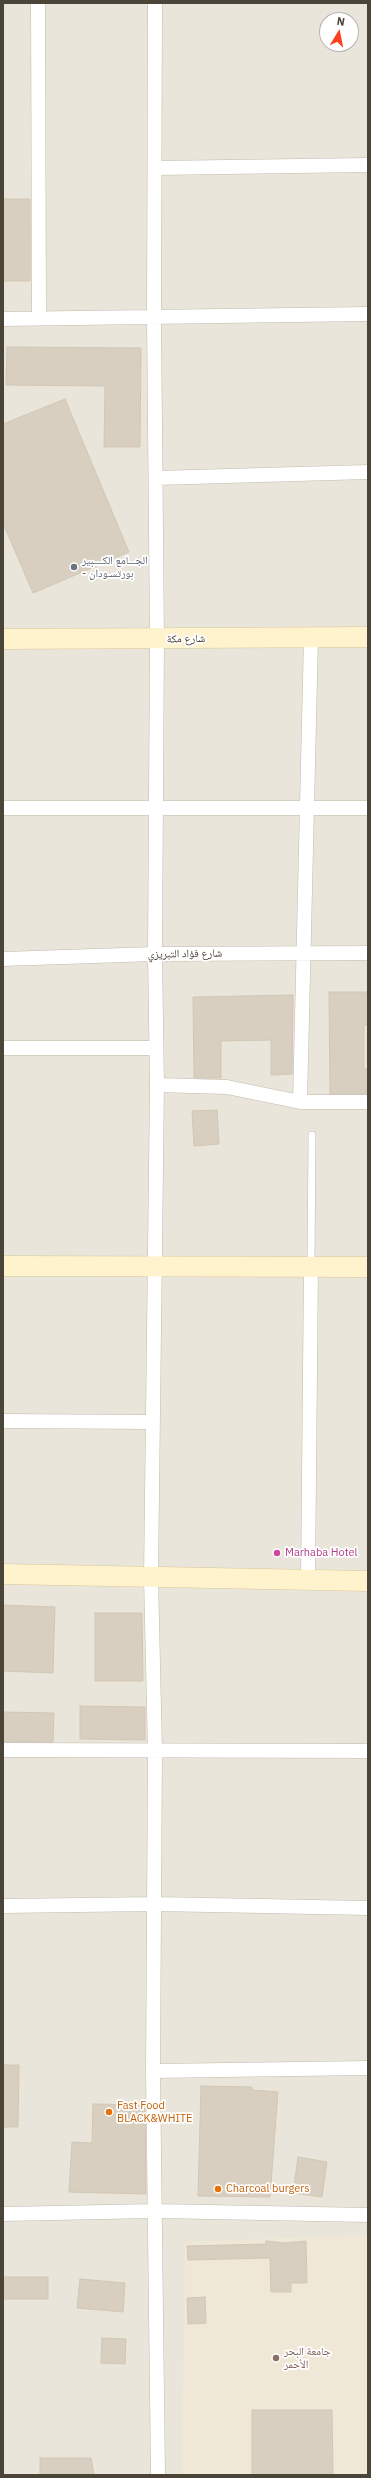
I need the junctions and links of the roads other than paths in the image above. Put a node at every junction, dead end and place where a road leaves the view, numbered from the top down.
1 (38, 3) edge
2 (155, 3) edge
3 (368, 165) edge
4 (156, 168) junction
5 (368, 314) edge
6 (39, 318) junction
7 (154, 318) junction
8 (3, 319) edge
9 (368, 472) edge
10 (156, 478) junction
11 (311, 637) junction
12 (368, 637) edge
13 (3, 639) edge
14 (157, 639) junction
15 (3, 808) edge
16 (368, 808) edge
17 (306, 809) junction
18 (156, 810) junction
19 (305, 952) junction
20 (368, 953) edge
21 (155, 954) junction
22 (3, 959) edge
23 (3, 1048) edge
24 (156, 1048) junction
25 (157, 1085) junction
26 (300, 1102) junction
27 (368, 1102) edge
28 (312, 1135) dead end
29 (3, 1266) edge
30 (154, 1266) junction
31 (311, 1266) junction
32 (368, 1267) edge
33 (3, 1422) edge
34 (152, 1422) junction
35 (3, 1574) edge
36 (150, 1577) junction
37 (308, 1581) junction
38 (368, 1581) edge
39 (3, 1750) edge
40 (154, 1751) junction
41 (368, 1751) edge
42 (154, 1904) junction
43 (3, 1906) edge
44 (368, 1908) edge
45 (368, 2068) edge
46 (153, 2071) junction
47 (155, 2211) junction
48 (3, 2214) edge
49 (368, 2215) edge
50 (158, 2475) edge

1 - 6 street
2 - 4 street
3 - 4 street
4 - 7 street
5 - 7 street
6 - 7 street
6 - 8 street
7 - 10 street
9 - 10 street
10 - 14 street
11 - 12 street, شارع مكة
11 - 14 street, شارع مكة
11 - 17 street
13 - 14 street, شارع مكة
14 - 18 street
15 - 18 street
16 - 17 street
17 - 18 street
17 - 19 street
18 - 21 street
19 - 20 street, شارع فؤاد التبريزي
19 - 21 street, شارع فؤاد التبريزي
19 - 26 street
21 - 22 street, شارع فؤاد التبريزي
21 - 24 street
23 - 24 street
24 - 25 street
25 - 26 street
25 - 30 street
26 - 27 street
28 - 31 lane
29 - 30 street
30 - 31 street
30 - 34 street
31 - 32 street
31 - 37 street
33 - 34 street
34 - 36 street
35 - 36 street
36 - 37 street
36 - 40 street
37 - 38 street
39 - 40 street
40 - 41 street
40 - 42 street
42 - 43 street
42 - 44 street
42 - 46 street
45 - 46 street
46 - 47 street
47 - 48 street
47 - 49 street
47 - 50 street

